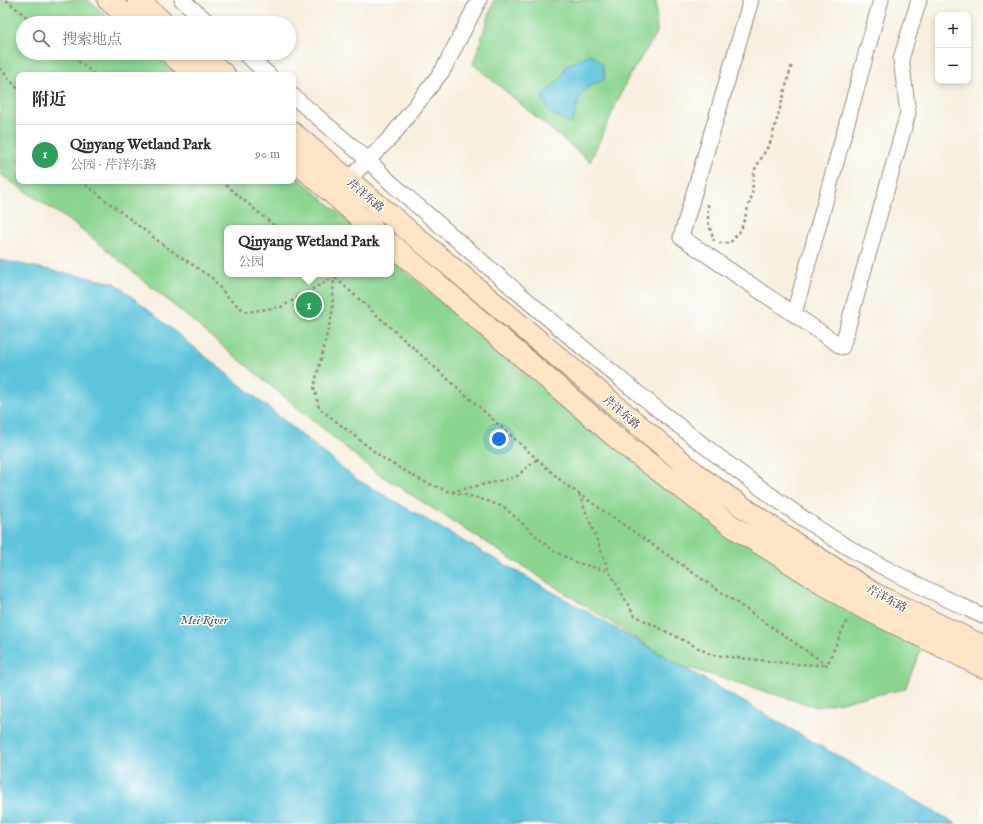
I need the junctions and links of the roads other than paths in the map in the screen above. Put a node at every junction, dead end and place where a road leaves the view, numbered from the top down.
1 (108, 0) edge
2 (138, 0) edge
3 (182, 0) edge
4 (479, 0) edge
5 (751, 0) edge
6 (881, 0) edge
7 (919, 0) edge
8 (127, 16) edge
9 (156, 16) edge
10 (201, 16) edge
11 (178, 60) edge
12 (207, 60) edge
13 (252, 60) edge
14 (192, 72) edge
15 (221, 72) edge
16 (266, 72) edge
17 (296, 99) edge
18 (296, 136) edge
19 (368, 160) junction
20 (296, 161) edge
21 (341, 187) junction
22 (370, 225) edge
23 (388, 225) edge
24 (394, 230) edge
25 (394, 247) edge
26 (794, 314) junction
27 (983, 616) edge
28 (983, 646) edge
29 (983, 667) edge

1 - 8 main road
2 - 9 main road
3 - 10 street
4 - 19 street
5 - 26 street
6 - 26 street
7 - 26 street
11 - 14 main road
12 - 15 main road
13 - 16 street
17 - 19 street
18 - 21 main road, 芹洋东路
19 - 21 street
19 - 27 street
20 - 21 main road, 芹洋东路
21 - 22 main road, 芹洋东路
21 - 23 main road, 芹洋东路
24 - 28 main road, 芹洋东路
25 - 29 main road, 芹洋东路

